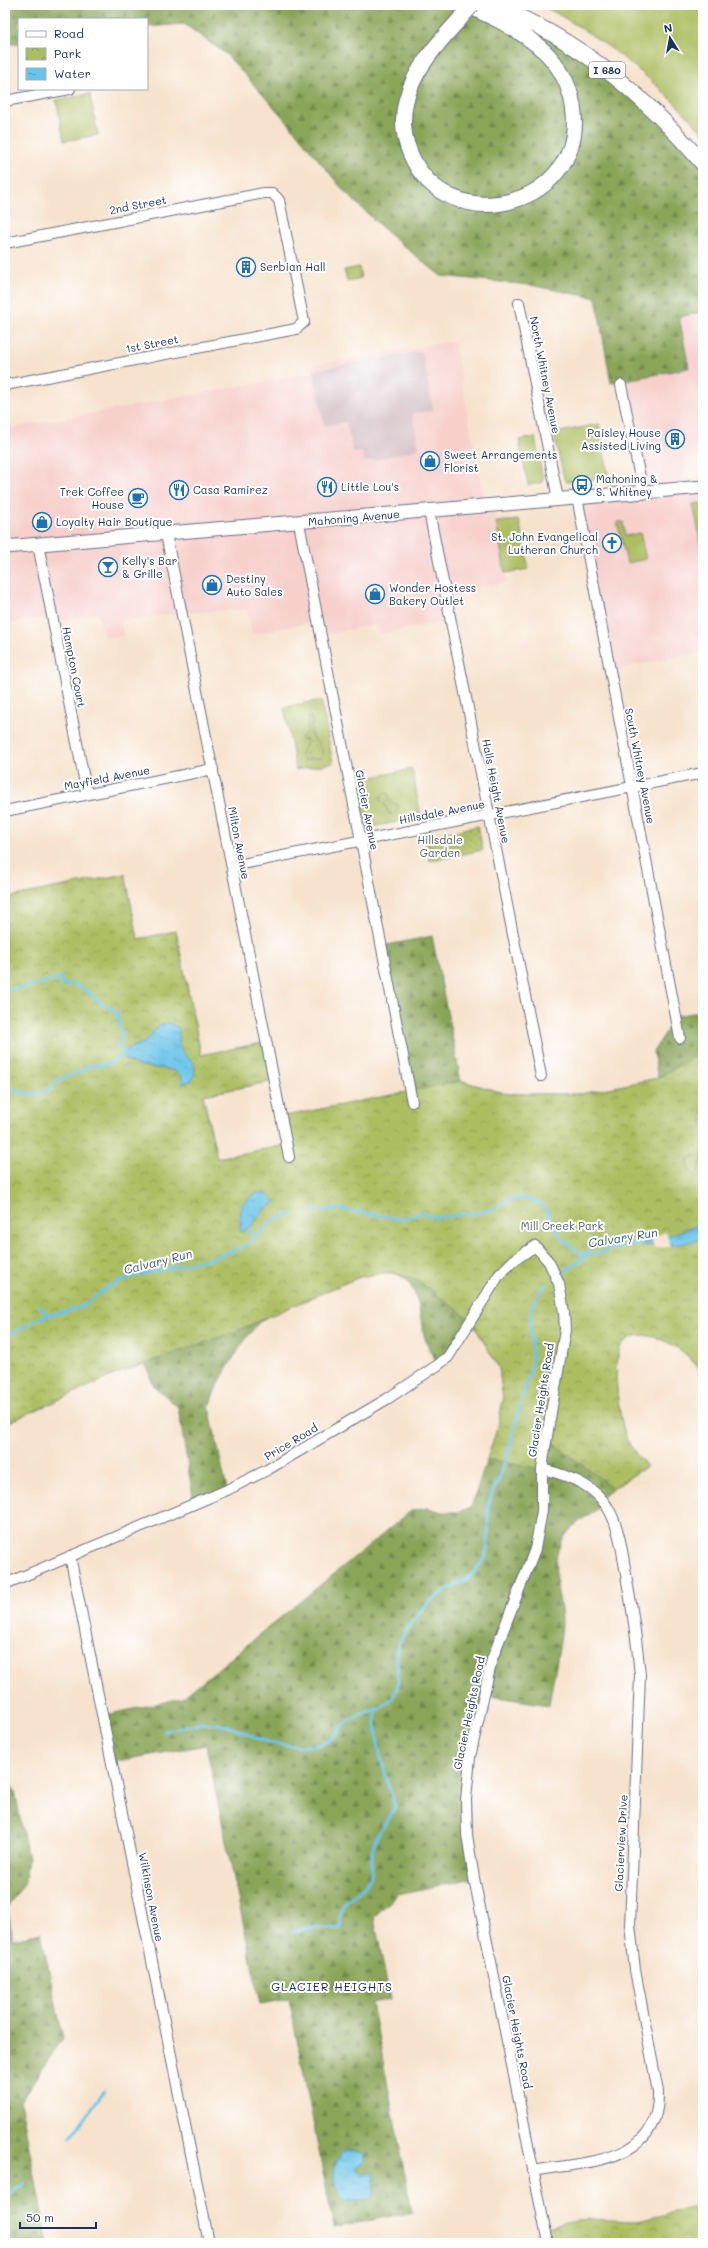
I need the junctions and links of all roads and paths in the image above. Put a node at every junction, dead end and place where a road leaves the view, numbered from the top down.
1 (466, 5) edge
2 (472, 5) edge
3 (490, 5) edge
4 (65, 90) edge
5 (5, 101) edge
6 (703, 164) edge
7 (5, 243) edge
8 (519, 303) dead end
9 (302, 325) joint
10 (5, 385) edge
11 (621, 385) dead end
12 (703, 487) edge
13 (644, 492) junction
14 (577, 498) junction
15 (558, 499) junction
16 (429, 511) junction
17 (299, 522) junction
18 (166, 534) junction
19 (38, 544) junction
20 (5, 547) edge
21 (213, 770) junction
22 (703, 773) edge
23 (632, 787) junction
24 (87, 794) junction
25 (5, 811) edge
26 (489, 815) junction
27 (361, 841) junction
28 (232, 866) junction
29 (680, 1038) dead end
30 (540, 1076) dead end
31 (412, 1102) dead end
32 (289, 1157) dead end
33 (535, 1246) joint
34 (542, 1469) junction
35 (70, 1556) junction
36 (5, 1584) edge
37 (533, 2171) junction
38 (209, 2243) edge
39 (548, 2243) edge

1 - 2 highway, bridge
3 - 6 highway, I 680
4 - 5 street
7 - 9 street, 2nd Street
8 - 15 street, North Whitney Avenue
9 - 10 street, 1st Street
11 - 13 street
12 - 13 main road, Mahoning Avenue
13 - 14 main road, Mahoning Avenue
14 - 15 main road, Mahoning Avenue
14 - 23 street, South Whitney Avenue
15 - 16 main road, Mahoning Avenue
16 - 17 main road, Mahoning Avenue
16 - 26 street, Halls Height Avenue
17 - 18 main road, Mahoning Avenue
17 - 27 street, Glacier Avenue
18 - 19 main road, Mahoning Avenue
18 - 21 street, Milton Avenue
19 - 20 main road, Mahoning Avenue
19 - 24 street, Hampton Court
21 - 24 street, Mayfield Avenue
21 - 28 street, Milton Avenue
22 - 23 street, Hillsdale Avenue
23 - 26 street, Hillsdale Avenue
23 - 29 street, South Whitney Avenue
24 - 25 street, Mayfield Avenue
26 - 27 street, Hillsdale Avenue
26 - 30 street, Halls Height Avenue
27 - 28 street, Hillsdale Avenue
27 - 31 street, Glacier Avenue
28 - 32 street, Milton Avenue
33 - 34 street, Glacier Heights Road
33 - 35 street, Price Road
34 - 37 street, Glacier Heights Road
34 - 37 street, Glacierview Drive
35 - 36 street, Price Road
35 - 38 street, Wilkinson Avenue
37 - 39 street, Glacier Heights Road

